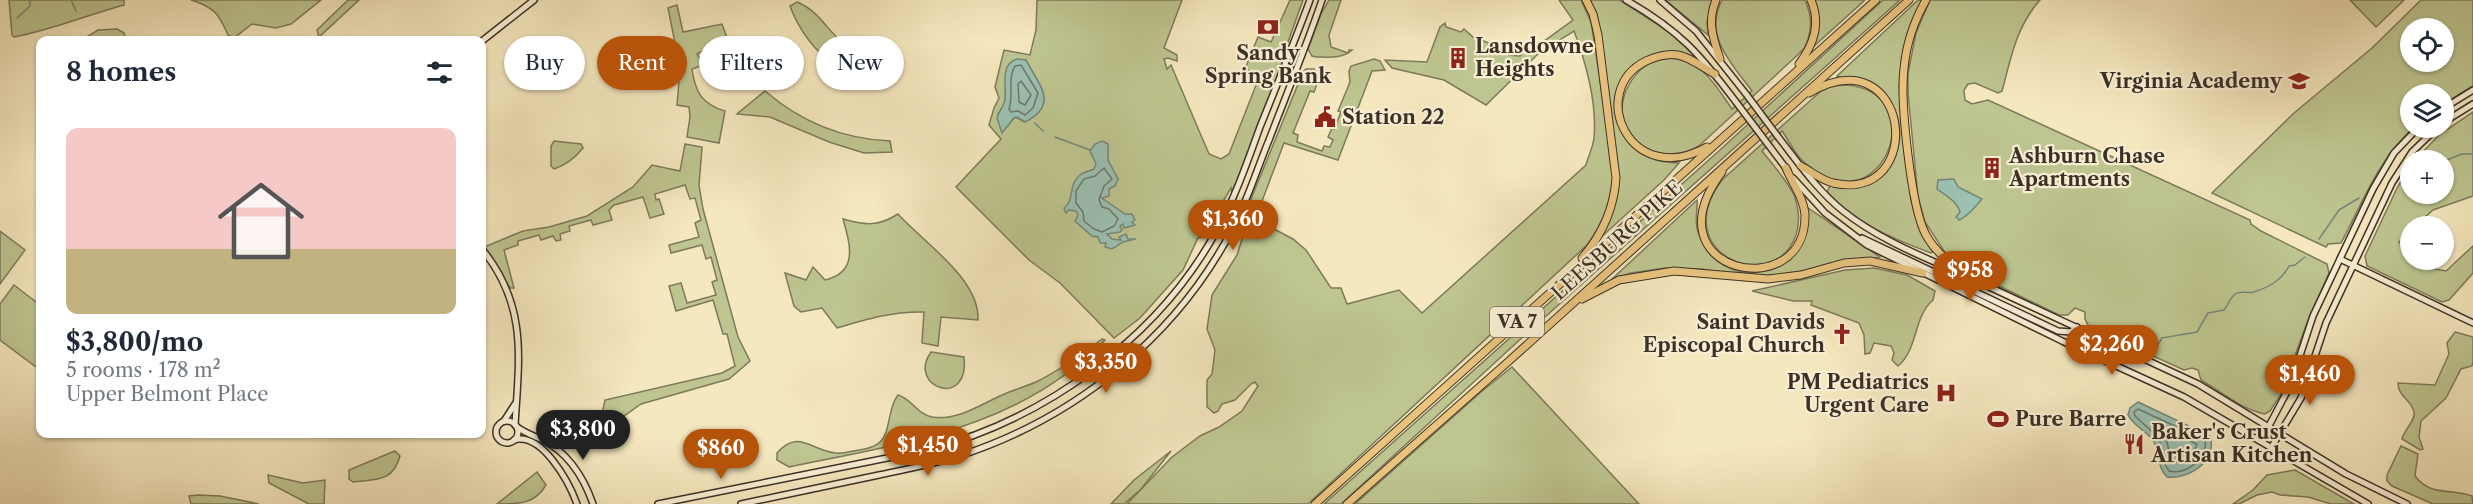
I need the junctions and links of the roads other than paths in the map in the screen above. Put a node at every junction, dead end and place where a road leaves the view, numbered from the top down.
1 (534, 0) edge
2 (1310, 0) edge
3 (1323, 0) edge
4 (1586, 0) edge
5 (1626, 0) edge
6 (1660, 0) edge
7 (1716, 0) edge
8 (1810, 0) edge
9 (1876, 0) edge
10 (1909, 0) edge
11 (1926, 0) edge
12 (486, 38) edge
13 (1720, 59) junction
14 (1715, 74) junction
15 (1786, 81) junction
16 (2473, 90) edge
17 (1797, 100) junction
18 (2454, 102) edge
19 (2473, 104) edge
20 (2454, 116) edge
21 (2408, 138) edge
22 (2427, 138) edge
23 (1719, 140) junction
24 (1736, 155) junction
25 (1801, 166) junction
26 (1786, 168) junction
27 (1848, 232) junction
28 (486, 256) edge
29 (2340, 259) junction
30 (2353, 266) junction
31 (1923, 273) junction
32 (1566, 278) junction
33 (1972, 279) junction
34 (1558, 316) junction
35 (2473, 323) edge
36 (2077, 327) junction
37 (518, 394) junction
38 (504, 421) junction
39 (516, 426) junction
40 (2269, 427) junction
41 (2280, 434) junction
42 (514, 440) junction
43 (2260, 441) junction
44 (2271, 448) junction
45 (577, 504) edge
46 (593, 504) edge
47 (658, 504) edge
48 (741, 504) edge
49 (1315, 504) edge
50 (1347, 504) edge
51 (2368, 504) edge
52 (2407, 504) edge

1 - 12 main road
2 - 47 main road
3 - 48 main road
4 - 32 highway
5 - 14 main road
6 - 13 main road
7 - 13 highway
8 - 15 highway
9 - 15 highway, LEESBURG PIKE / VA 7
10 - 17 highway, LEESBURG PIKE / VA 7
11 - 33 highway
13 - 25 main road, bridge
14 - 23 highway
14 - 26 main road, bridge
15 - 23 highway, LEESBURG PIKE / VA 7
16 - 18 main road
17 - 24 highway, LEESBURG PIKE / VA 7
17 - 25 highway
19 - 20 main road
21 - 29 main road
22 - 30 main road
23 - 32 highway, LEESBURG PIKE / VA 7
24 - 26 highway
24 - 34 highway, LEESBURG PIKE / VA 7
25 - 33 main road
26 - 27 main road
27 - 31 main road
27 - 36 main road
28 - 37 main road
29 - 30 main road
29 - 40 main road
30 - 35 main road
30 - 41 main road
31 - 34 highway
31 - 43 main road
32 - 49 highway, LEESBURG PIKE / VA 7
33 - 36 main road
34 - 50 highway, LEESBURG PIKE / VA 7
36 - 40 main road
37 - 38 main road
37 - 39 main road
38 - 39 main road
38 - 42 main road
39 - 42 main road
39 - 46 main road
40 - 41 main road
40 - 43 main road
41 - 44 main road
41 - 52 main road
42 - 45 main road
43 - 44 main road
44 - 51 main road

